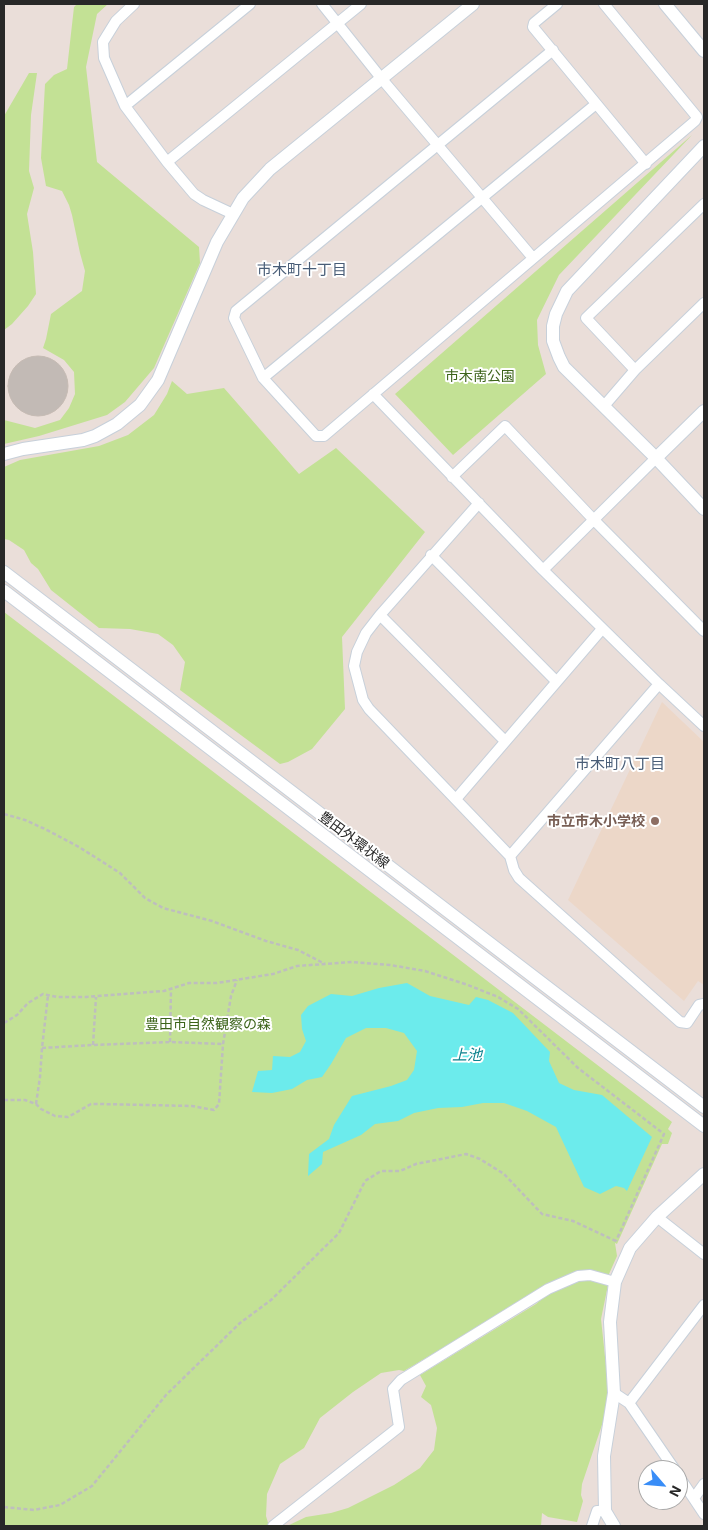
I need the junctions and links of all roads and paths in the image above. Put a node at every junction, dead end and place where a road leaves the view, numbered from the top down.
1 (134, 4) edge
2 (250, 4) edge
3 (322, 4) edge
4 (361, 4) edge
5 (474, 4) edge
6 (557, 4) edge
7 (604, 4) edge
8 (665, 4) edge
9 (338, 23) junction
10 (553, 50) junction
11 (704, 51) edge
12 (381, 78) junction
13 (596, 104) junction
14 (125, 106) junction
15 (437, 144) junction
16 (704, 146) edge
17 (167, 162) junction
18 (646, 164) junction
19 (483, 198) junction
20 (704, 204) edge
21 (233, 214) junction
22 (533, 258) junction
23 (704, 303) edge
24 (635, 370) junction
25 (264, 378) junction
26 (373, 394) junction
27 (604, 406) junction
28 (704, 411) edge
29 (4, 454) edge
30 (656, 458) junction
31 (452, 477) junction
32 (478, 503) junction
33 (704, 508) edge
34 (593, 519) junction
35 (431, 556) junction
36 (543, 570) junction
37 (4, 572) edge
38 (4, 591) edge
39 (380, 615) junction
40 (602, 629) junction
41 (704, 631) edge
42 (556, 681) junction
43 (659, 684) junction
44 (704, 726) edge
45 (506, 741) junction
46 (456, 799) junction
47 (4, 814) edge
48 (510, 856) junction
49 (326, 965) junction
50 (237, 980) junction
51 (171, 989) junction
52 (48, 995) junction
53 (96, 997) junction
54 (704, 1004) edge
55 (4, 1023) edge
56 (170, 1042) junction
57 (223, 1044) junction
58 (93, 1045) junction
59 (42, 1048) junction
60 (4, 1100) edge
61 (36, 1104) junction
62 (704, 1107) edge
63 (704, 1126) edge
64 (704, 1174) edge
65 (657, 1218) junction
66 (616, 1242) junction
67 (630, 1248) junction
68 (704, 1254) edge
69 (616, 1282) junction
70 (704, 1305) edge
71 (614, 1394) junction
72 (629, 1403) junction
73 (668, 1460) edge
74 (704, 1484) edge
75 (688, 1489) edge
76 (694, 1498) junction
77 (4, 1507) edge
78 (605, 1511) junction
79 (704, 1514) edge
80 (273, 1526) edge
81 (592, 1526) edge
82 (614, 1526) edge

1 - 14 street
2 - 14 street
3 - 9 street
4 - 9 street
5 - 12 street
6 - 10 street
7 - 18 street
8 - 11 street
9 - 12 street
9 - 17 street
10 - 13 street
10 - 15 street
12 - 15 street
12 - 21 street
13 - 18 street
13 - 19 street
14 - 17 street
15 - 19 street
15 - 25 street
16 - 27 street
17 - 21 street
18 - 22 street
19 - 22 street
19 - 25 street
20 - 24 street
21 - 29 street
22 - 26 street
23 - 24 street
24 - 27 street
25 - 26 street
26 - 31 street
27 - 30 street
28 - 30 street
30 - 33 street
30 - 34 street
31 - 32 street
31 - 34 street
32 - 35 street
32 - 36 street
34 - 36 street
34 - 41 street
35 - 39 street
35 - 42 street
36 - 40 street
37 - 62 street, 豊田外環状線
38 - 63 street, 豊田外環状線
39 - 45 street
39 - 46 street
40 - 42 street
40 - 43 street
42 - 45 street
43 - 44 street
43 - 48 street
45 - 46 street
46 - 48 street
47 - 49 path
48 - 54 street
49 - 50 path
49 - 66 path
50 - 51 path
50 - 57 path
51 - 53 path
51 - 56 path
52 - 53 path
52 - 55 path
52 - 59 path
53 - 58 path
56 - 57 path
56 - 58 path
57 - 61 path
58 - 59 path
59 - 61 path
60 - 61 path
64 - 65 street
65 - 67 street
65 - 68 street
66 - 67 path
66 - 77 path
67 - 69 street
69 - 71 street
69 - 80 street
70 - 72 street
71 - 72 street
71 - 78 street
72 - 73 street
74 - 76 street
75 - 76 street
76 - 79 street
78 - 81 street
78 - 82 street

